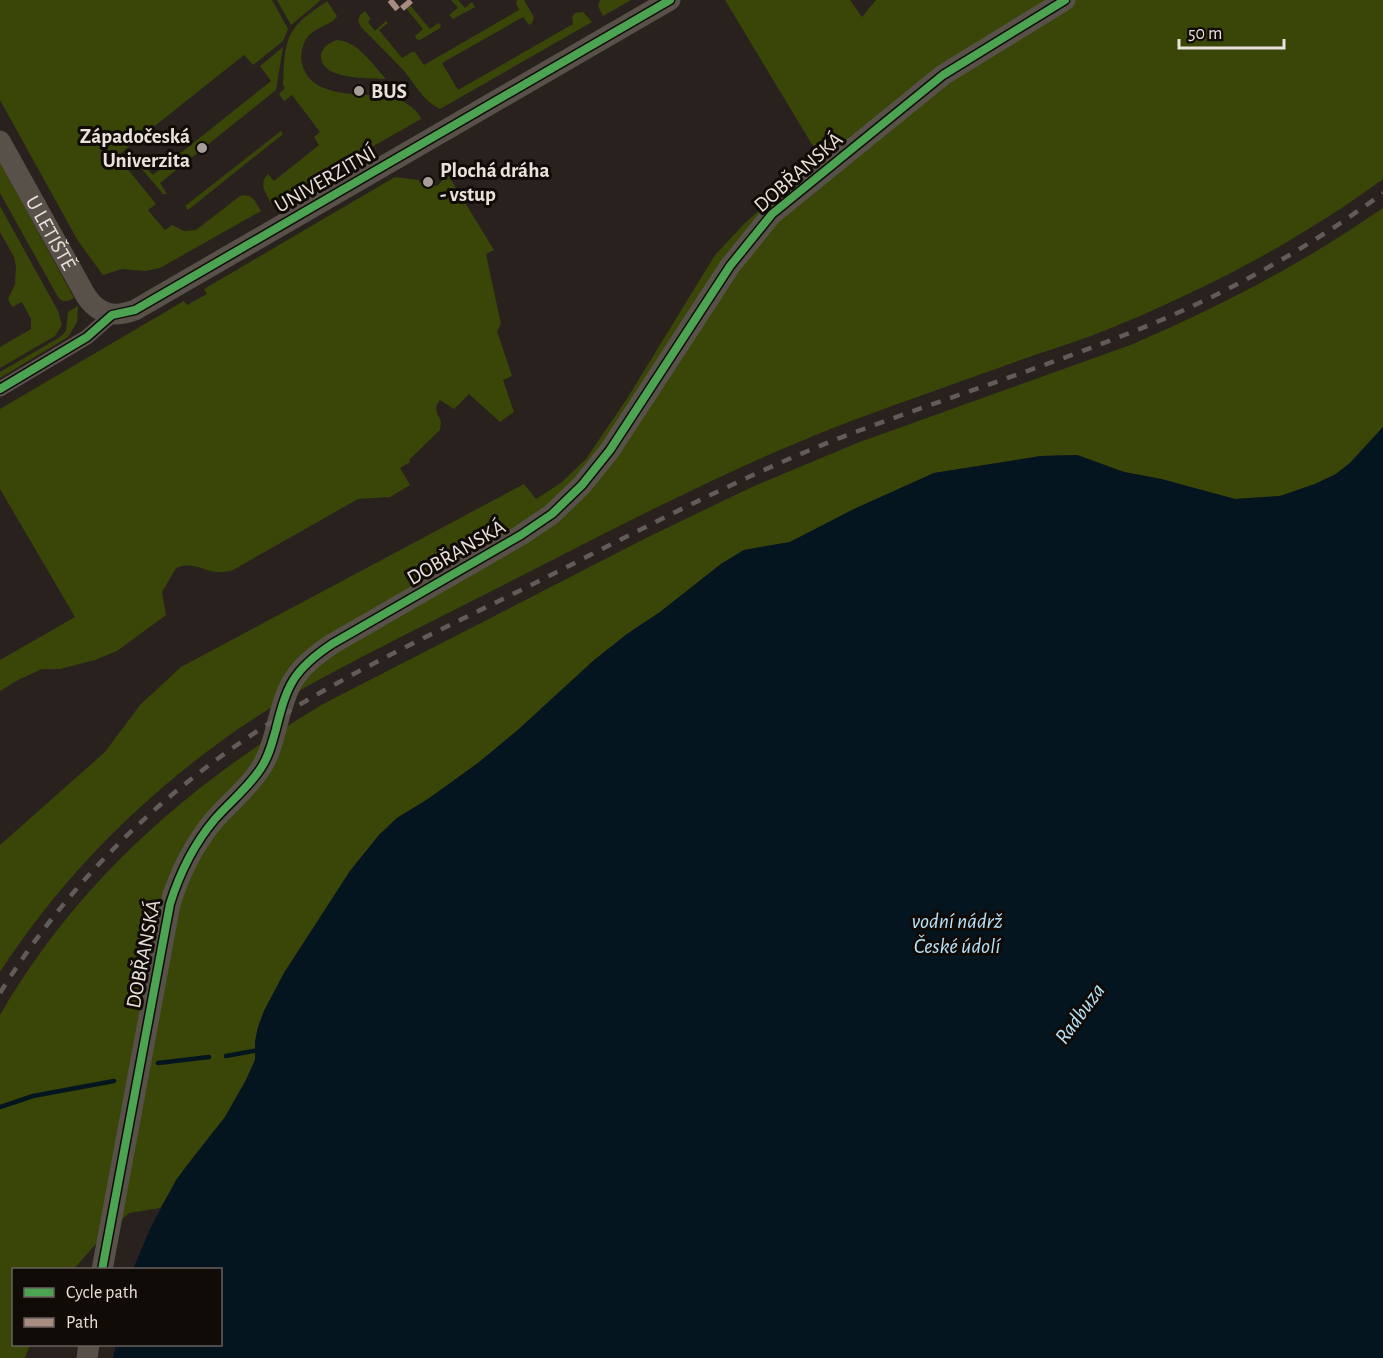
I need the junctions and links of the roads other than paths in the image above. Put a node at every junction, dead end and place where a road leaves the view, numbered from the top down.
1 (670, 0) edge
2 (1065, 0) edge
3 (0, 141) edge
4 (112, 315) junction
5 (0, 389) edge
6 (102, 1268) edge

1 - 4 street, UNIVERZITNÍ
2 - 6 street, DOBŘANSKÁ
3 - 4 street, U LETIŠTĚ
4 - 5 street, UNIVERZITNÍ

